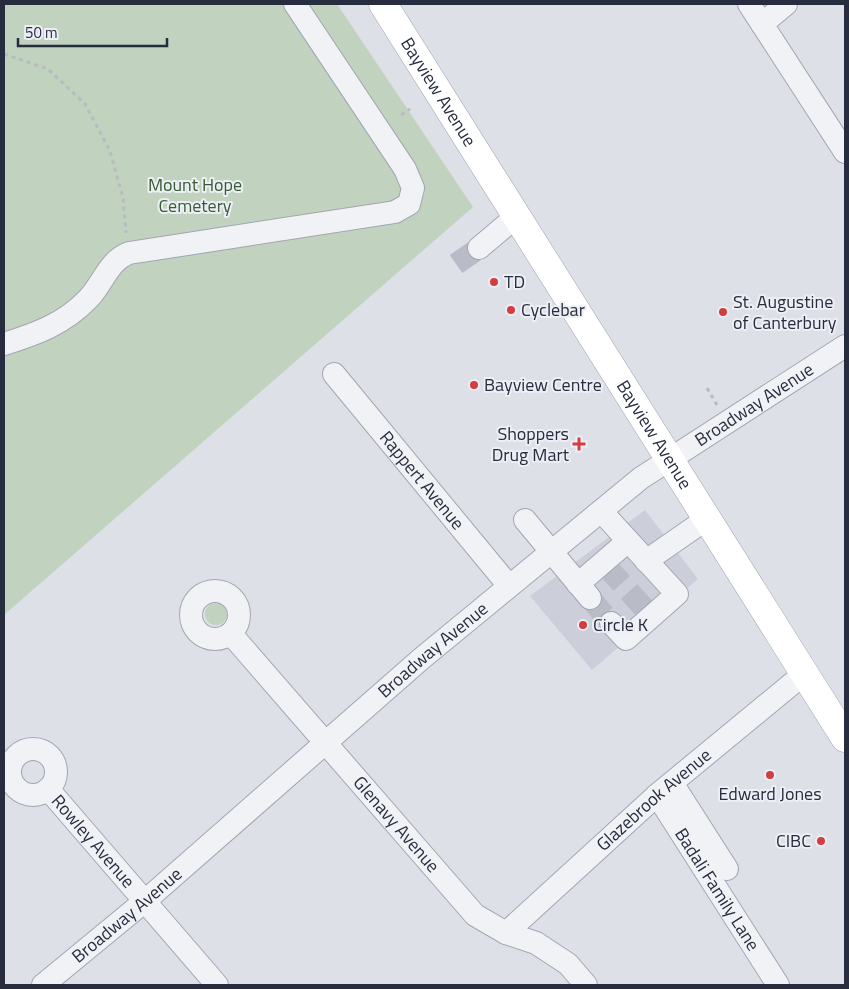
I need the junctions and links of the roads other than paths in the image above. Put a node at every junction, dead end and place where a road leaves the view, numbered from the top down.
1 (295, 4) edge
2 (383, 4) edge
3 (749, 4) edge
4 (786, 4) edge
5 (762, 24) junction
6 (845, 152) edge
7 (517, 216) junction
8 (479, 248) tunnel mouth
9 (4, 344) edge
10 (845, 346) edge
11 (334, 374) dead end
12 (670, 458) junction
13 (601, 510) junction
14 (708, 518) junction
15 (525, 520) dead end
16 (628, 540) junction
17 (550, 552) junction
18 (646, 561) junction
19 (509, 586) junction
20 (612, 623) tunnel mouth
21 (231, 634) dead end
22 (805, 673) junction
23 (845, 738) edge
24 (326, 743) junction
25 (48, 789) dead end
26 (665, 789) junction
27 (726, 869) dead end
28 (145, 901) junction
29 (506, 933) junction
30 (43, 985) edge
31 (217, 985) edge
32 (586, 985) edge
33 (778, 985) edge

1 - 9 street
2 - 7 main road, Bayview Avenue
3 - 5 street
4 - 5 street
5 - 6 street
7 - 8 street
7 - 12 main road, Bayview Avenue
10 - 12 street, Broadway Avenue
11 - 19 street, Rappert Avenue
12 - 13 street, Broadway Avenue
12 - 14 main road, Bayview Avenue
13 - 16 street
13 - 17 street, Broadway Avenue
14 - 18 street
14 - 22 main road, Bayview Avenue
15 - 17 street
16 - 17 street
16 - 18 street
17 - 19 street, Broadway Avenue
18 - 20 street
19 - 24 street, Broadway Avenue
21 - 24 street, Glenavy Avenue
22 - 23 main road, Bayview Avenue
22 - 26 street, Glazebrook Avenue
24 - 28 street, Broadway Avenue
24 - 29 street, Glenavy Avenue
25 - 28 street, Rowley Avenue
26 - 27 street
26 - 29 street, Glazebrook Avenue
26 - 33 street, Badali Family Lane
28 - 30 street, Broadway Avenue
28 - 31 street, Rowley Avenue
29 - 32 street, Glenavy Avenue

